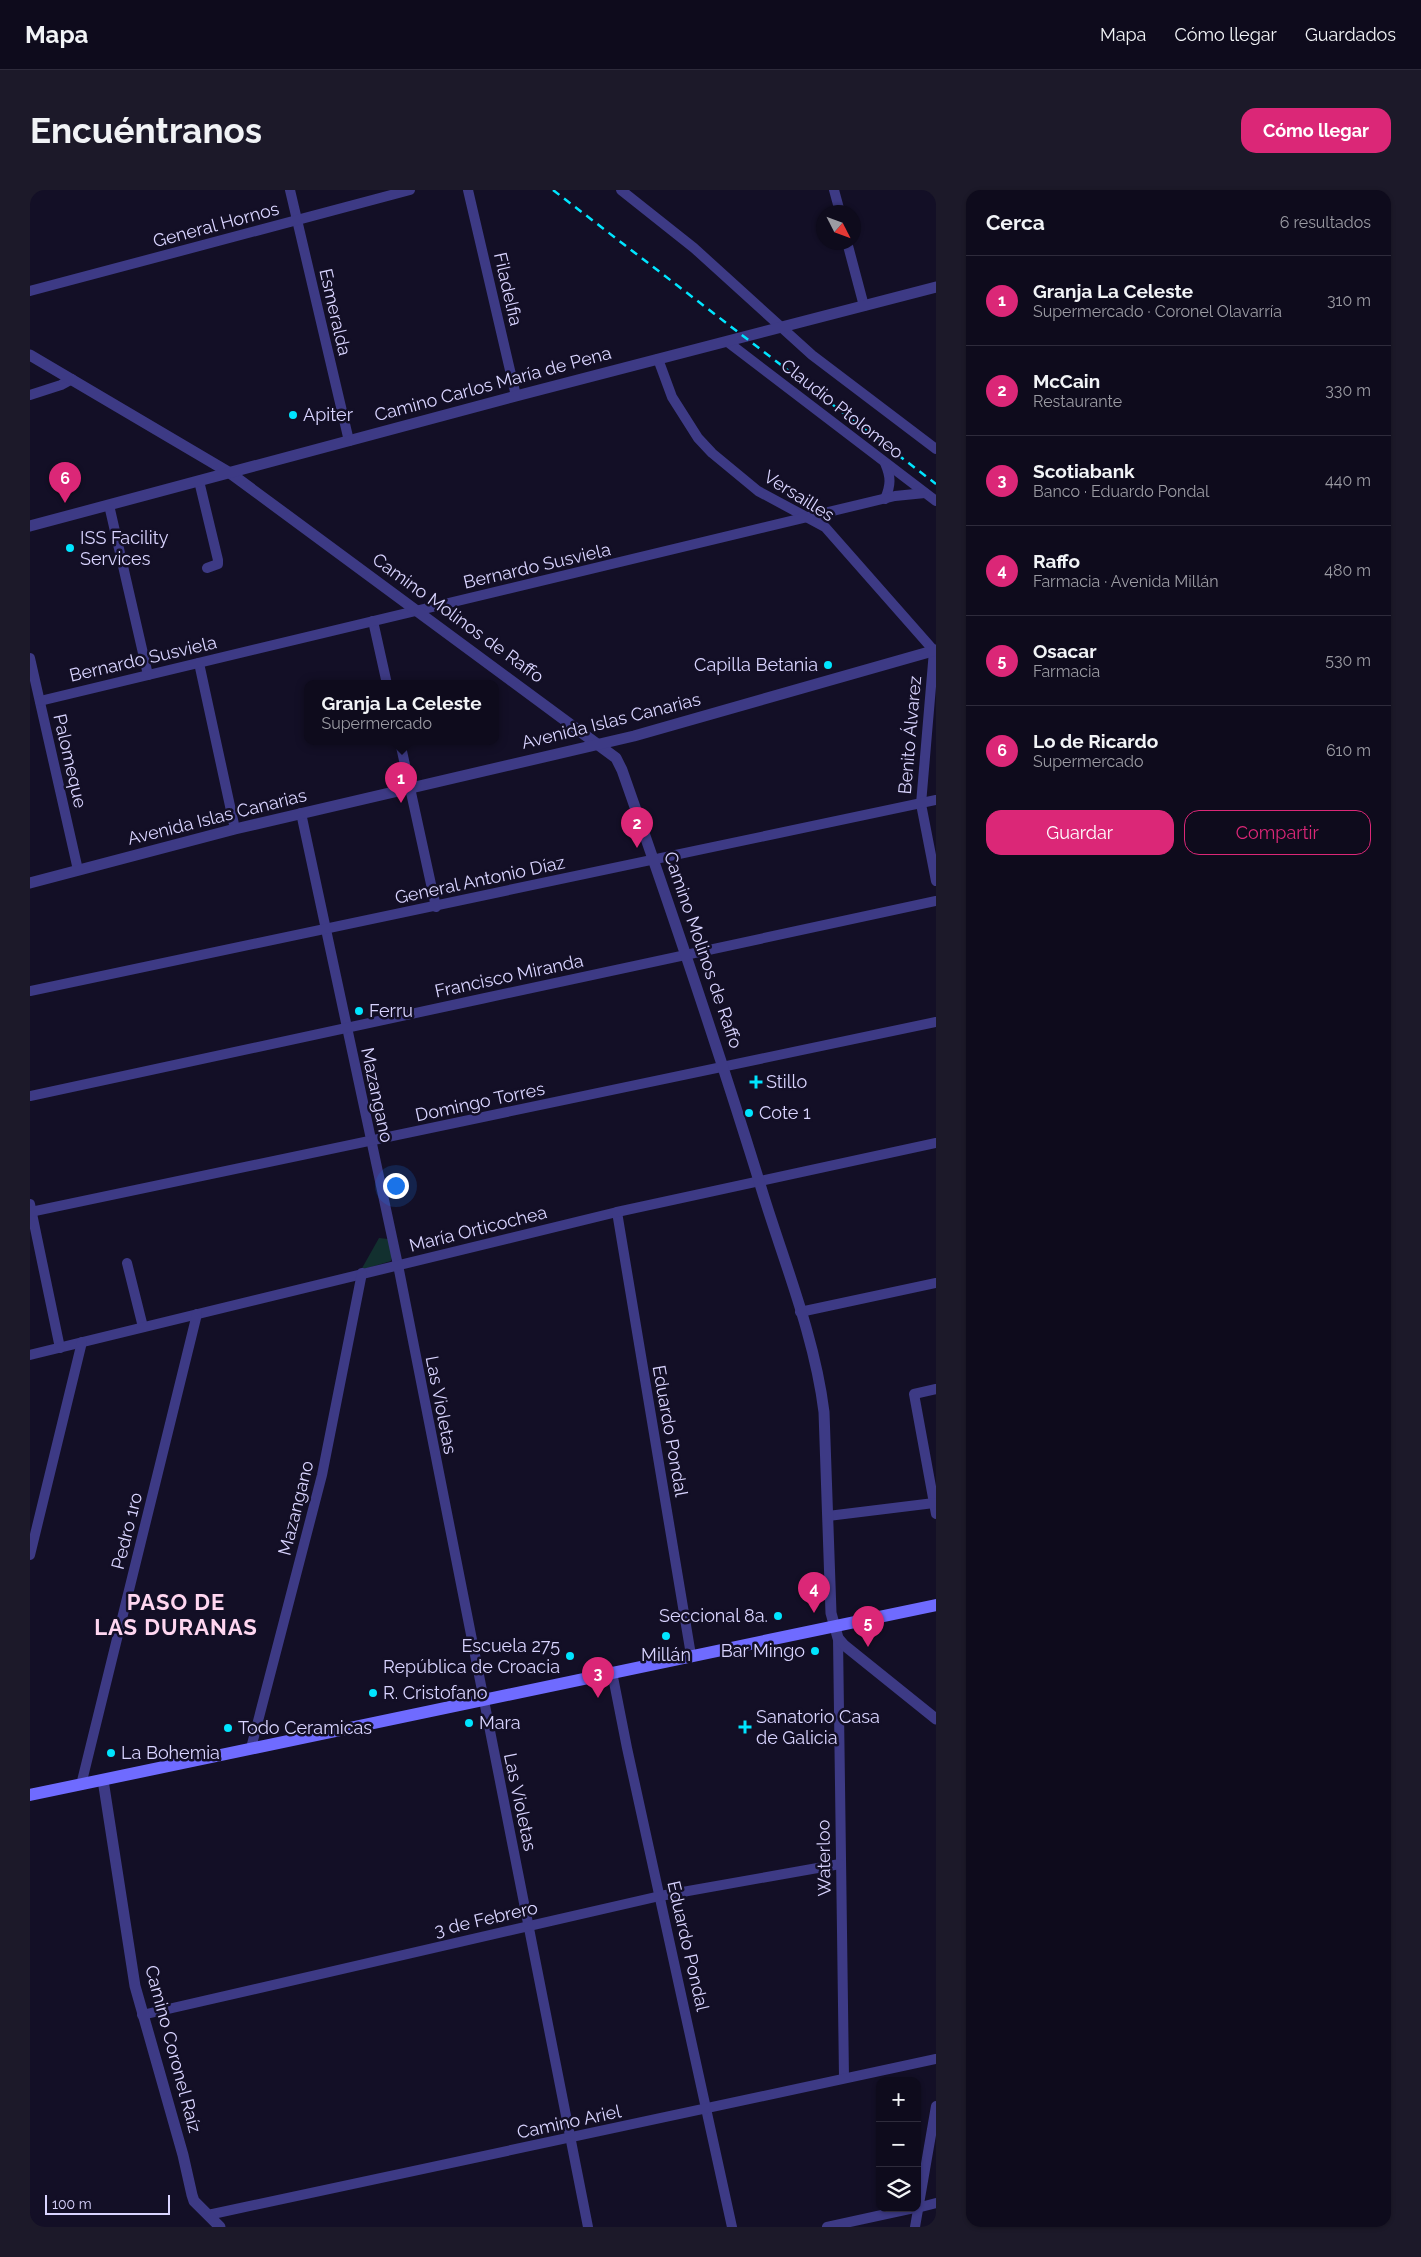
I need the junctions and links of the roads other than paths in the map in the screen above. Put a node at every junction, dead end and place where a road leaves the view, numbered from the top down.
1 (290, 190) edge
2 (410, 190) edge
3 (468, 190) edge
4 (621, 190) edge
5 (834, 190) edge
6 (838, 205) edge
7 (297, 221) junction
8 (850, 250) edge
9 (936, 287) edge
10 (30, 291) edge
11 (864, 306) junction
12 (779, 327) junction
13 (729, 342) junction
14 (30, 355) edge
15 (658, 359) junction
16 (72, 378) junction
17 (30, 395) edge
18 (516, 396) junction
19 (349, 440) junction
20 (936, 449) edge
21 (885, 462) junction
22 (230, 473) junction
23 (199, 481) junction
24 (925, 493) junction
25 (885, 499) junction
26 (936, 501) edge
27 (109, 505) junction
28 (808, 518) junction
29 (30, 526) edge
30 (207, 568) dead end
31 (418, 610) junction
32 (373, 621) junction
33 (935, 651) edge
34 (30, 658) edge
35 (199, 663) junction
36 (148, 675) junction
37 (386, 680) edge
38 (40, 701) junction
39 (599, 744) junction
40 (401, 745) edge
41 (410, 788) junction
42 (936, 800) edge
43 (920, 804) junction
44 (301, 813) junction
45 (235, 829) junction
46 (654, 860) junction
47 (78, 870) junction
48 (936, 881) edge
49 (30, 883) edge
50 (936, 901) edge
51 (436, 906) junction
52 (325, 928) junction
53 (686, 957) junction
54 (30, 991) edge
55 (936, 1022) edge
56 (346, 1026) junction
57 (724, 1067) junction
58 (30, 1096) edge
59 (371, 1142) junction
60 (936, 1143) edge
61 (759, 1180) junction
62 (31, 1209) edge
63 (617, 1212) junction
64 (127, 1263) dead end
65 (398, 1265) junction
66 (362, 1273) junction
67 (936, 1283) edge
68 (800, 1312) junction
69 (197, 1314) junction
70 (143, 1327) junction
71 (82, 1342) junction
72 (60, 1348) junction
73 (30, 1355) edge
74 (936, 1389) edge
75 (934, 1503) junction
76 (936, 1514) edge
77 (828, 1516) junction
78 (30, 1555) edge
79 (936, 1604) edge
80 (833, 1624) junction
81 (838, 1638) junction
82 (691, 1655) junction
83 (612, 1672) junction
84 (483, 1699) junction
85 (936, 1719) edge
86 (251, 1748) junction
87 (103, 1780) junction
88 (81, 1785) junction
89 (30, 1796) edge
90 (840, 1864) junction
91 (660, 1896) junction
92 (529, 1926) junction
93 (142, 2015) junction
94 (936, 2059) edge
95 (844, 2078) junction
96 (936, 2106) edge
97 (708, 2108) junction
98 (571, 2138) junction
99 (921, 2187) edge
100 (936, 2203) edge
101 (921, 2207) edge
102 (898, 2212) edge
103 (917, 2212) edge
104 (208, 2215) junction
105 (220, 2227) edge
106 (588, 2227) edge
107 (732, 2227) edge
108 (827, 2227) edge
109 (915, 2227) edge

1 - 7 street, Esmeralda
2 - 7 street, General Hornos
3 - 18 street, Filadelfia
4 - 12 street
5 - 6 street
7 - 10 street, General Hornos
7 - 19 street, Esmeralda
8 - 11 street
9 - 11 street, Camino Carlos María de Pena
11 - 12 street, Camino Carlos María de Pena
12 - 13 street, Camino Carlos María de Pena
12 - 20 street
13 - 15 street, Camino Carlos María de Pena
13 - 21 street, Claudio Ptolomeo
14 - 16 street, Camino Molinos de Raffo
15 - 18 street, Camino Carlos María de Pena
15 - 28 street, Versailles
16 - 17 street
16 - 22 street, Camino Molinos de Raffo
18 - 19 street, Camino Carlos María de Pena
19 - 22 street, Camino Carlos María de Pena
21 - 24 street, Claudio Ptolomeo
21 - 25 street
22 - 23 street, Camino Carlos María de Pena
22 - 31 street, Camino Molinos de Raffo
23 - 27 street, Camino Carlos María de Pena
23 - 30 street
24 - 25 street, Bernardo Susviela
24 - 26 street, Claudio Ptolomeo
25 - 28 street, Bernardo Susviela
27 - 29 street, Camino Carlos María de Pena
27 - 36 street
28 - 31 street, Bernardo Susviela
28 - 33 street, Versailles
31 - 32 street, Bernardo Susviela
31 - 39 street, Camino Molinos de Raffo
32 - 35 street, Bernardo Susviela
32 - 37 street
33 - 39 street, Avenida Islas Canarias
33 - 43 street, Benito Álvarez
34 - 38 street, Palomeque
35 - 36 street, Bernardo Susviela
35 - 45 street
36 - 38 street, Bernardo Susviela
38 - 47 street, Palomeque
39 - 41 street, Avenida Islas Canarias
39 - 46 street, Camino Molinos de Raffo
40 - 41 street
41 - 44 street, Avenida Islas Canarias
41 - 51 street
42 - 43 street, General Antonio Díaz
43 - 46 street, General Antonio Díaz
43 - 48 street, Benito Álvarez
44 - 45 street, Avenida Islas Canarias
44 - 52 street, Mazangano
45 - 47 street, Avenida Islas Canarias
46 - 51 street, General Antonio Díaz
46 - 53 street, Camino Molinos de Raffo
47 - 49 street, Avenida Islas Canarias
50 - 53 street, Francisco Miranda
51 - 52 street, General Antonio Díaz
52 - 54 street, General Antonio Díaz
52 - 56 street, Mazangano
53 - 56 street, Francisco Miranda
53 - 57 street, Camino Molinos de Raffo
55 - 57 street, Domingo Torres
56 - 58 street, Francisco Miranda
56 - 59 street, Mazangano
57 - 59 street, Domingo Torres
57 - 61 street, Camino Molinos de Raffo
59 - 62 street, Domingo Torres
59 - 65 street, Mazangano
60 - 61 street, María Orticochea
61 - 63 street, María Orticochea
61 - 68 street, Camino Molinos de Raffo
62 - 72 street
63 - 65 street, María Orticochea
63 - 82 street, Eduardo Pondal
64 - 70 street
65 - 66 street, María Orticochea
65 - 84 street, Las Violetas
66 - 69 street, María Orticochea
66 - 86 street, Mazangano
67 - 68 street
68 - 77 street, Camino Molinos de Raffo
69 - 70 street, María Orticochea
69 - 88 street, Pedro 1ro
70 - 71 street, María Orticochea
71 - 72 street, María Orticochea
71 - 78 street
72 - 73 street, María Orticochea
74 - 75 street
75 - 76 street
75 - 77 street
77 - 80 street, Camino Molinos de Raffo
79 - 80 main road
80 - 81 street, Camino Molinos de Raffo
80 - 82 main road
81 - 85 street
81 - 90 street, Waterloo
82 - 83 main road
83 - 84 main road
83 - 91 street, Eduardo Pondal
84 - 86 main road
84 - 92 street, Las Violetas
86 - 87 main road
87 - 88 main road
87 - 93 street, Camino Coronel Raíz
88 - 89 main road
90 - 91 street, 3 de Febrero
90 - 95 street, Waterloo
91 - 92 street, 3 de Febrero
91 - 97 street, Eduardo Pondal
92 - 93 street, 3 de Febrero
92 - 98 street, Las Violetas
93 - 104 street, Camino Coronel Raíz
94 - 95 street, Camino Ariel
95 - 97 street, Camino Ariel
96 - 99 street
97 - 98 street, Camino Ariel
97 - 107 street, Eduardo Pondal
98 - 104 street, Camino Ariel
98 - 106 street, Las Violetas
100 - 101 street
102 - 108 street
103 - 109 street
104 - 105 street, Camino Coronel Raíz

